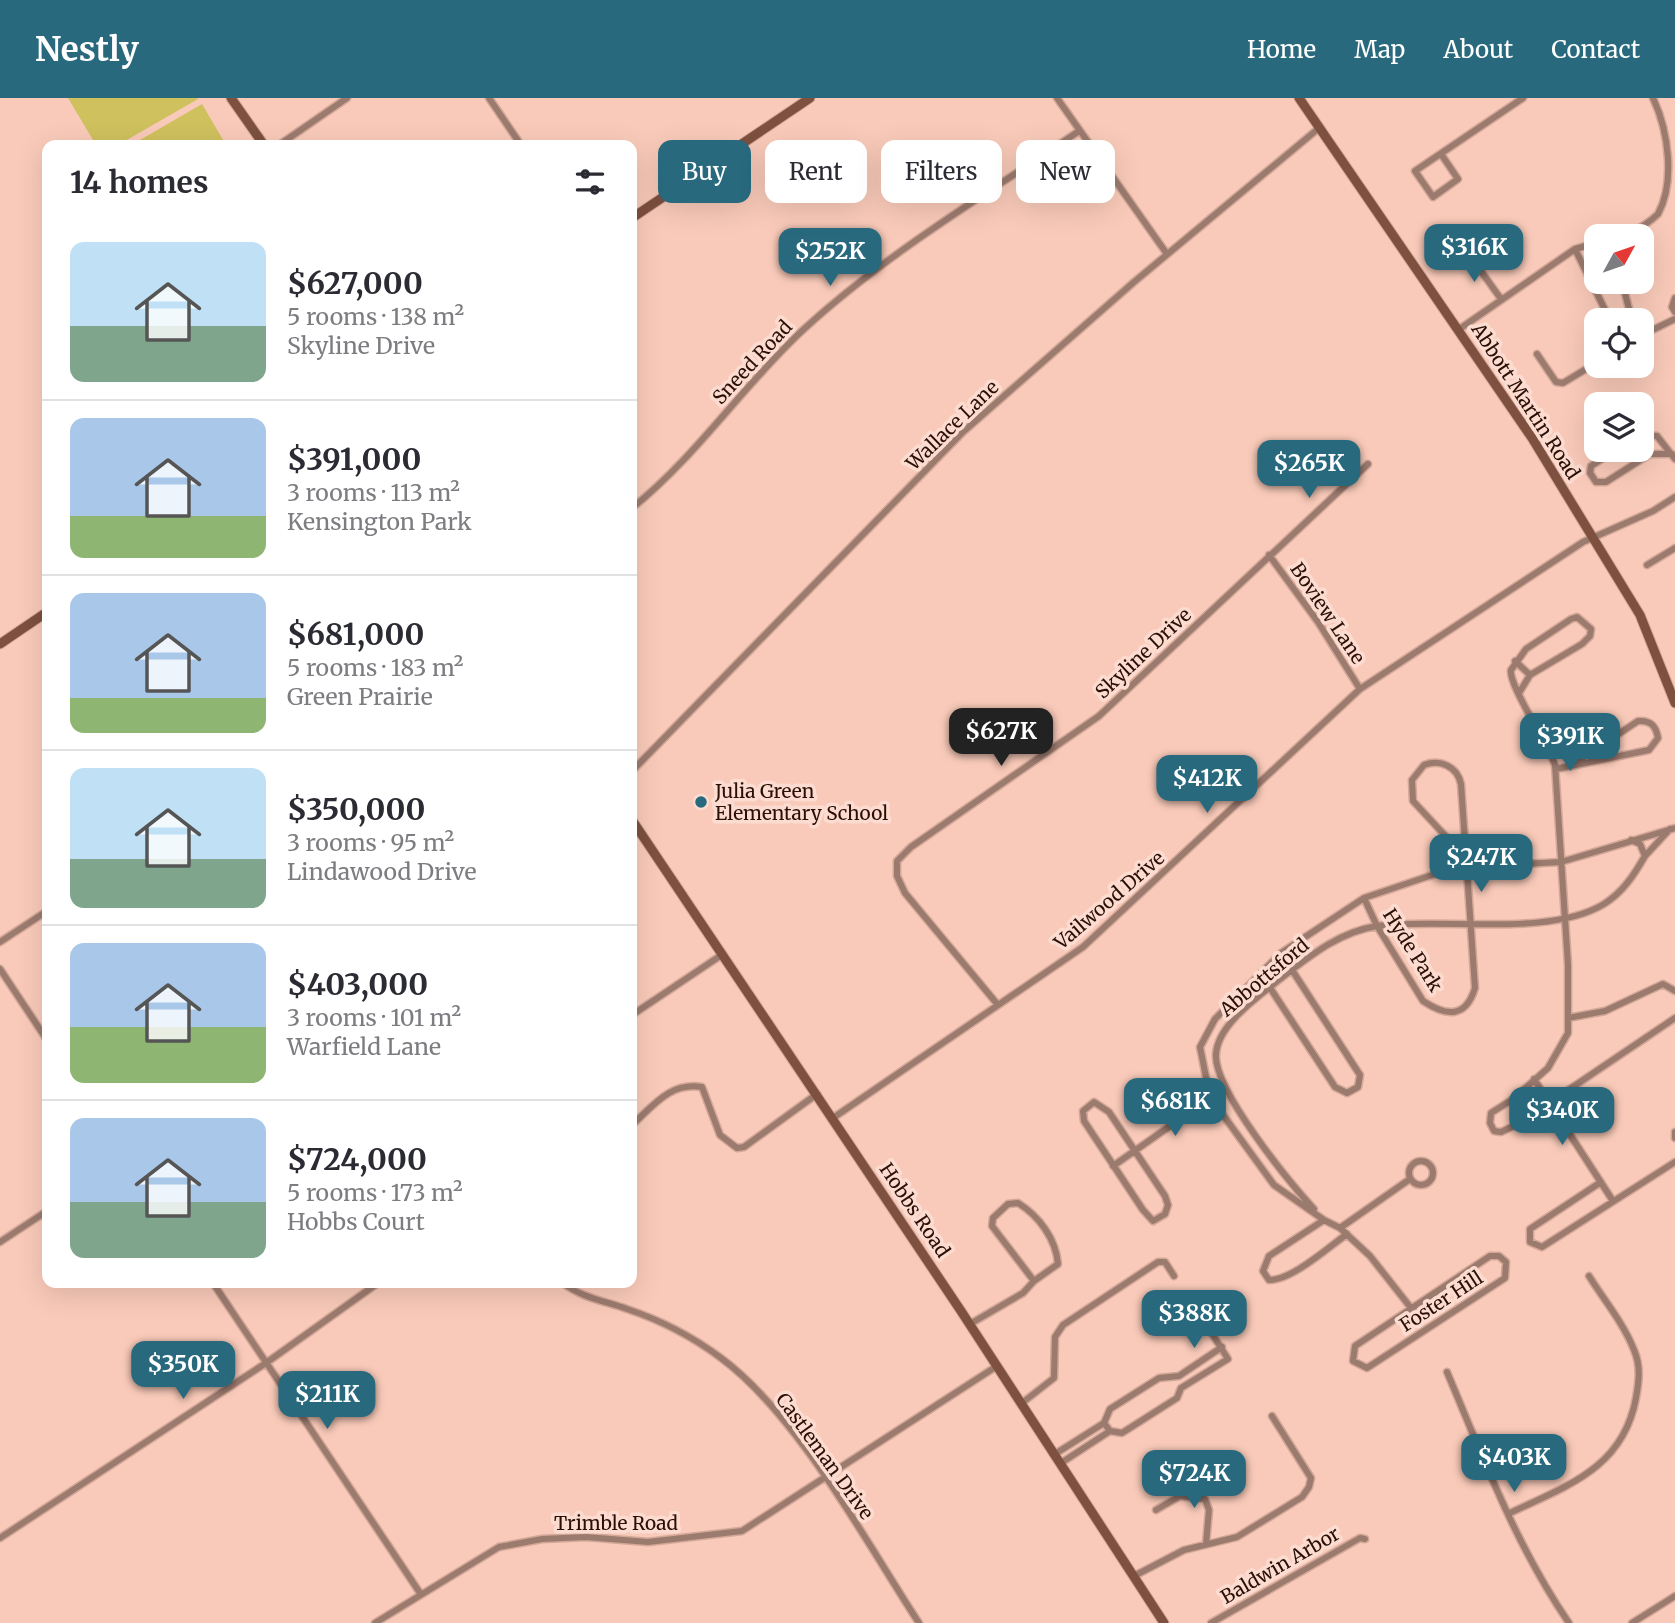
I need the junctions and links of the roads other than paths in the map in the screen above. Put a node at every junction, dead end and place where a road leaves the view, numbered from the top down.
1 (231, 98) edge
2 (347, 98) edge
3 (489, 98) edge
4 (810, 98) edge
5 (1058, 98) edge
6 (1299, 98) edge
7 (1523, 98) edge
8 (1653, 98) edge
9 (1320, 128) junction
10 (1079, 131) junction
11 (260, 140) edge
12 (286, 140) edge
13 (518, 140) edge
14 (1441, 154) junction
15 (637, 215) edge
16 (1643, 224) edge
17 (1584, 246) edge
18 (1575, 249) junction
19 (1468, 253) dead end
20 (1167, 254) junction
21 (1675, 298) edge
22 (1501, 299) junction
23 (1604, 308) edge
24 (1675, 313) edge
25 (1675, 319) edge
26 (1654, 329) edge
27 (1458, 330) junction
28 (1537, 354) dead end
29 (1584, 370) edge
30 (1654, 436) edge
31 (1654, 455) edge
32 (1673, 457) edge
33 (1597, 462) edge
34 (1631, 462) edge
35 (1368, 464) dead end
36 (1675, 497) edge
37 (637, 504) edge
38 (1594, 539) junction
39 (1675, 548) edge
40 (1269, 555) junction
41 (1647, 565) dead end
42 (42, 615) edge
43 (0, 644) edge
44 (1515, 661) junction
45 (1530, 675) junction
46 (1360, 689) junction
47 (1520, 693) junction
48 (1675, 703) edge
49 (1575, 763) junction
50 (637, 766) edge
51 (1556, 769) junction
52 (637, 827) edge
53 (1672, 829) edge
54 (1631, 840) junction
55 (1645, 856) junction
56 (1465, 857) junction
57 (1561, 862) junction
58 (1465, 867) junction
59 (1364, 898) junction
60 (42, 914) edge
61 (1566, 918) junction
62 (1470, 923) junction
63 (1377, 926) junction
64 (0, 942) edge
65 (1281, 953) junction
66 (723, 954) junction
67 (0, 969) edge
68 (1292, 970) junction
69 (1261, 974) junction
70 (1271, 986) junction
71 (1675, 991) edge
72 (998, 1006) junction
73 (637, 1012) edge
74 (1568, 1018) junction
75 (1675, 1018) edge
76 (42, 1032) edge
77 (1534, 1079) junction
78 (1223, 1088) junction
79 (817, 1094) junction
80 (1210, 1097) junction
81 (1549, 1102) junction
82 (833, 1118) junction
83 (637, 1121) edge
84 (1675, 1132) edge
85 (1675, 1138) edge
86 (1136, 1149) junction
87 (1675, 1161) edge
88 (1113, 1166) junction
89 (1410, 1179) junction
90 (1601, 1182) junction
91 (1613, 1201) junction
92 (42, 1214) edge
93 (1324, 1220) junction
94 (1340, 1228) junction
95 (1347, 1234) junction
96 (0, 1242) edge
97 (1174, 1276) dead end
98 (1590, 1276) dead end
99 (1034, 1281) junction
100 (216, 1288) edge
101 (371, 1288) edge
102 (570, 1288) edge
103 (1192, 1302) dead end
104 (1411, 1308) junction
105 (970, 1324) junction
106 (1222, 1347) junction
107 (265, 1363) junction
108 (998, 1366) junction
109 (1447, 1371) dead end
110 (1173, 1376) junction
111 (1181, 1388) junction
112 (1022, 1403) junction
113 (1272, 1416) dead end
114 (1104, 1423) junction
115 (1110, 1431) junction
116 (1055, 1454) junction
117 (1061, 1463) junction
118 (824, 1477) junction
119 (1156, 1510) dead end
120 (1508, 1514) junction
121 (0, 1538) edge
122 (1365, 1539) dead end
123 (1206, 1544) junction
124 (1134, 1576) junction
125 (420, 1593) junction
126 (1675, 1596) edge
127 (375, 1623) edge
128 (919, 1623) edge
129 (1164, 1623) edge
130 (1212, 1623) edge
131 (1569, 1623) edge
132 (1632, 1623) edge

1 - 11 street
2 - 12 street
3 - 13 street
4 - 15 street
5 - 10 street
6 - 9 street, Abbott Martin Road
7 - 14 street
8 - 16 street
9 - 20 street, Wallace Lane
9 - 27 street, Abbott Martin Road
10 - 20 street
10 - 37 street, Sneed Road
14 - 14 street
17 - 18 street
18 - 22 street
18 - 23 street
19 - 22 street
20 - 50 street, Wallace Lane
21 - 24 street
22 - 27 street
25 - 26 street
27 - 38 street, Abbott Martin Road
28 - 29 street
30 - 32 street
31 - 32 street
33 - 34 street
35 - 40 street, Skyline Drive
36 - 38 street, Vailwood Drive
38 - 46 street, Vailwood Drive
38 - 48 street, Abbott Martin Road
39 - 41 street
40 - 46 street, Boview Lane
40 - 72 street, Skyline Drive
42 - 43 street
44 - 45 street
44 - 45 street
44 - 47 street
45 - 47 street
46 - 72 street, Vailwood Drive
47 - 51 street
49 - 49 street
49 - 51 street
51 - 57 street
52 - 66 street, Hobbs Road
53 - 54 street, Abbottsford
53 - 55 street, Abbottsford
54 - 55 street
54 - 57 street, Abbottsford
55 - 61 street, Abbottsford
56 - 56 street, Hyde Park
56 - 58 street, Hyde Park
57 - 58 street, Abbottsford
57 - 61 street
58 - 59 street, Abbottsford
58 - 62 street, Hyde Park
59 - 63 street, Hyde Park
59 - 65 street, Abbottsford
60 - 64 street
61 - 62 street, Abbottsford
61 - 74 street
62 - 63 street, Abbottsford
62 - 63 street, Hyde Park
63 - 68 street, Abbottsford
65 - 68 street
65 - 69 street, Abbottsford
66 - 73 street
66 - 79 street, Hobbs Road
67 - 76 street
68 - 70 street, Abbottsford
68 - 70 street
69 - 70 street
69 - 80 street, Abbottsford
70 - 78 street, Abbottsford
71 - 74 street
72 - 82 street, Vailwood Drive
74 - 77 street
75 - 81 street
77 - 81 street
77 - 81 street
78 - 80 street
78 - 93 street, Abbottsford
79 - 82 street, Hobbs Road
79 - 83 street
80 - 86 street
80 - 93 street, Abbottsford
81 - 90 street
82 - 105 street, Hobbs Road
84 - 85 street
86 - 88 street
86 - 88 street
86 - 88 street
87 - 91 street
89 - 89 street
89 - 94 street
90 - 91 street
90 - 91 street
92 - 96 street
93 - 94 street, Abbottsford
93 - 95 street
94 - 95 street, Abbottsford
95 - 104 street, Abbottsford
97 - 112 street
98 - 120 street
99 - 99 street
99 - 105 street
100 - 107 street
101 - 107 street
102 - 118 street, Castleman Drive
103 - 106 street
104 - 104 street, Foster Hill
105 - 108 street, Hobbs Road
106 - 110 street
106 - 111 street
107 - 121 street
107 - 125 street
108 - 112 street, Hobbs Road
108 - 118 street, Trimble Road
109 - 120 street
110 - 111 street
110 - 114 street
111 - 115 street
112 - 116 street, Hobbs Road
113 - 123 street
114 - 115 street
114 - 116 street
115 - 117 street
116 - 117 street, Hobbs Road
117 - 124 street, Hobbs Road
118 - 125 street, Trimble Road
118 - 128 street, Castleman Drive
119 - 123 street
120 - 131 street
122 - 130 street, Baldwin Arbor
123 - 124 street
124 - 129 street, Hobbs Road
125 - 127 street, Trimble Road
126 - 132 street

